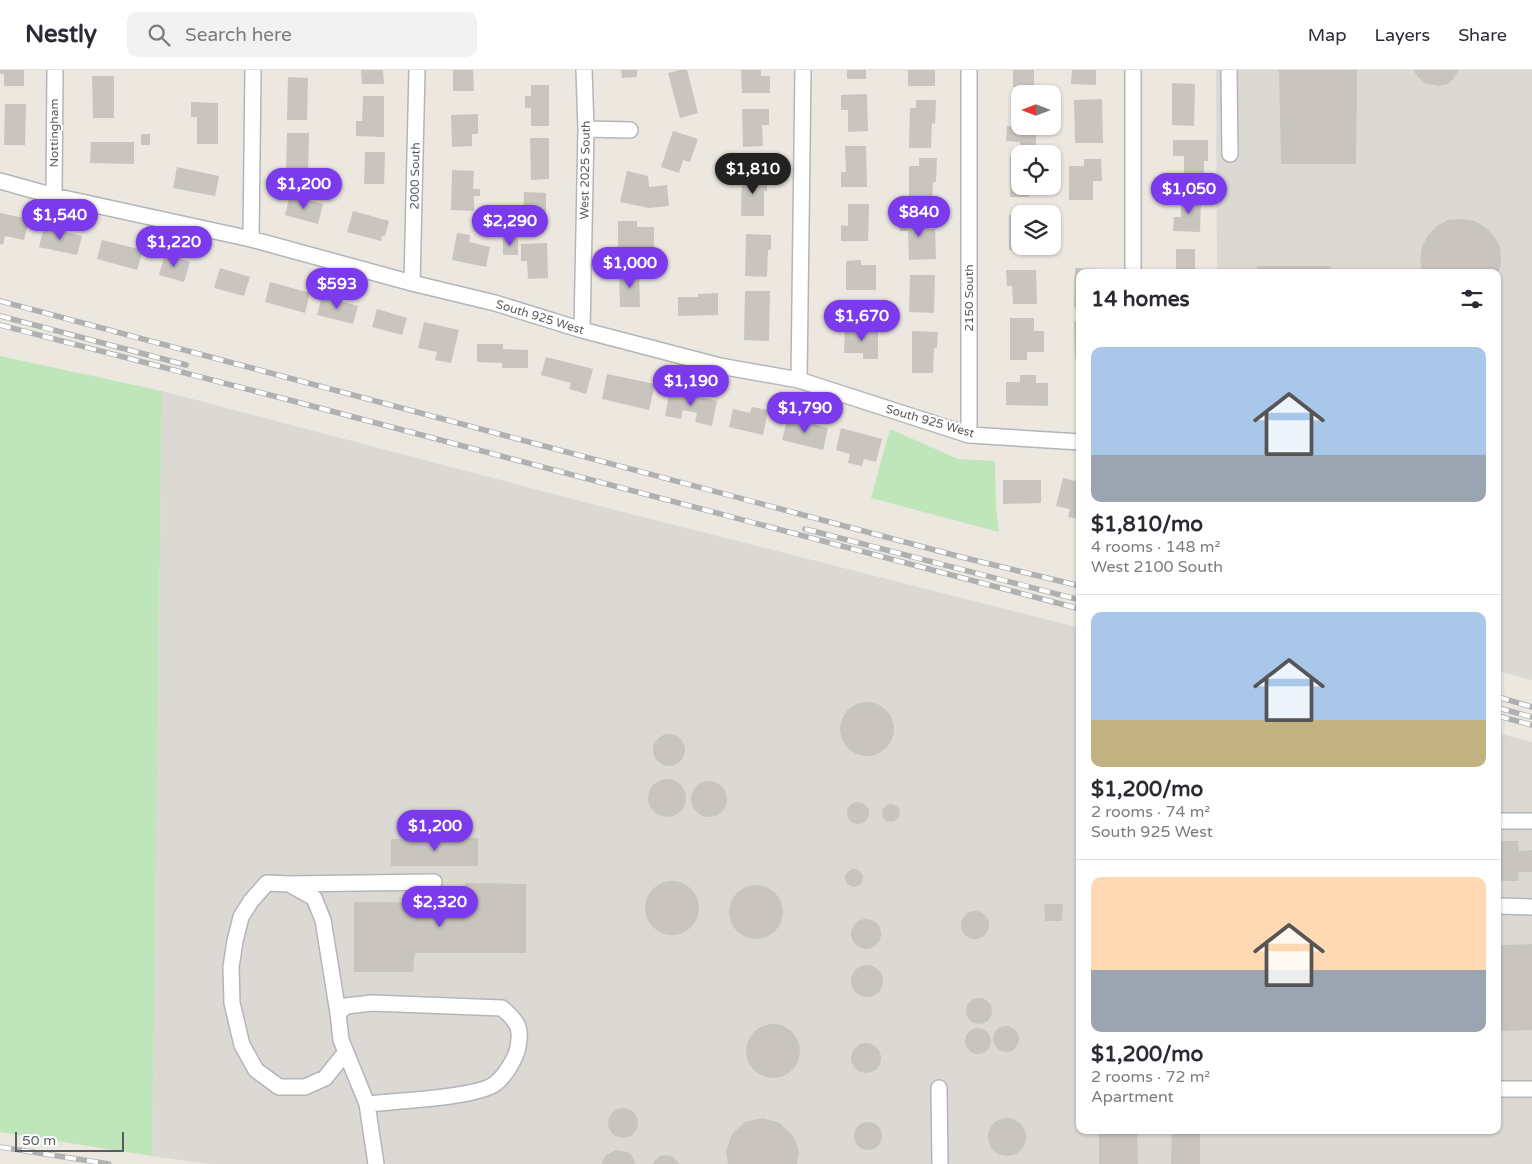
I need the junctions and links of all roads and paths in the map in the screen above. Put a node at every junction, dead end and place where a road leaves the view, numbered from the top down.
1 (55, 70) edge
2 (253, 70) edge
3 (417, 70) edge
4 (584, 70) edge
5 (804, 70) edge
6 (969, 70) edge
7 (1133, 70) edge
8 (1229, 70) edge
9 (586, 129) junction
10 (630, 130) dead end
11 (1230, 154) dead end
12 (0, 181) edge
13 (54, 196) junction
14 (251, 239) junction
15 (1132, 269) edge
16 (412, 283) junction
17 (582, 330) junction
18 (799, 380) junction
19 (969, 435) junction
20 (1076, 442) edge
21 (1501, 821) edge
22 (1532, 821) edge
23 (434, 882) dead end
24 (289, 884) junction
25 (1501, 906) edge
26 (1532, 907) edge
27 (338, 1013) junction
28 (346, 1052) junction
29 (939, 1088) dead end
30 (1501, 1089) edge
31 (1532, 1089) edge
32 (367, 1104) junction
33 (376, 1164) edge
34 (940, 1164) edge

1 - 13 street, Nottingham
2 - 14 street
3 - 16 street, 2000 South
4 - 9 street, West 2025 South
5 - 18 street
6 - 19 street, 2150 South
7 - 15 street
8 - 11 street
9 - 10 street
9 - 17 street, West 2025 South
12 - 13 street, South 925 West
13 - 14 street, South 925 West
14 - 16 street, South 925 West
16 - 17 street, South 925 West
17 - 18 street, South 925 West
18 - 19 street, South 925 West
19 - 20 street, South 925 West
21 - 22 street
23 - 24 street
24 - 27 street
24 - 28 street
25 - 26 street
27 - 28 street
27 - 32 street
28 - 32 street
29 - 34 street
30 - 31 street
32 - 33 street

